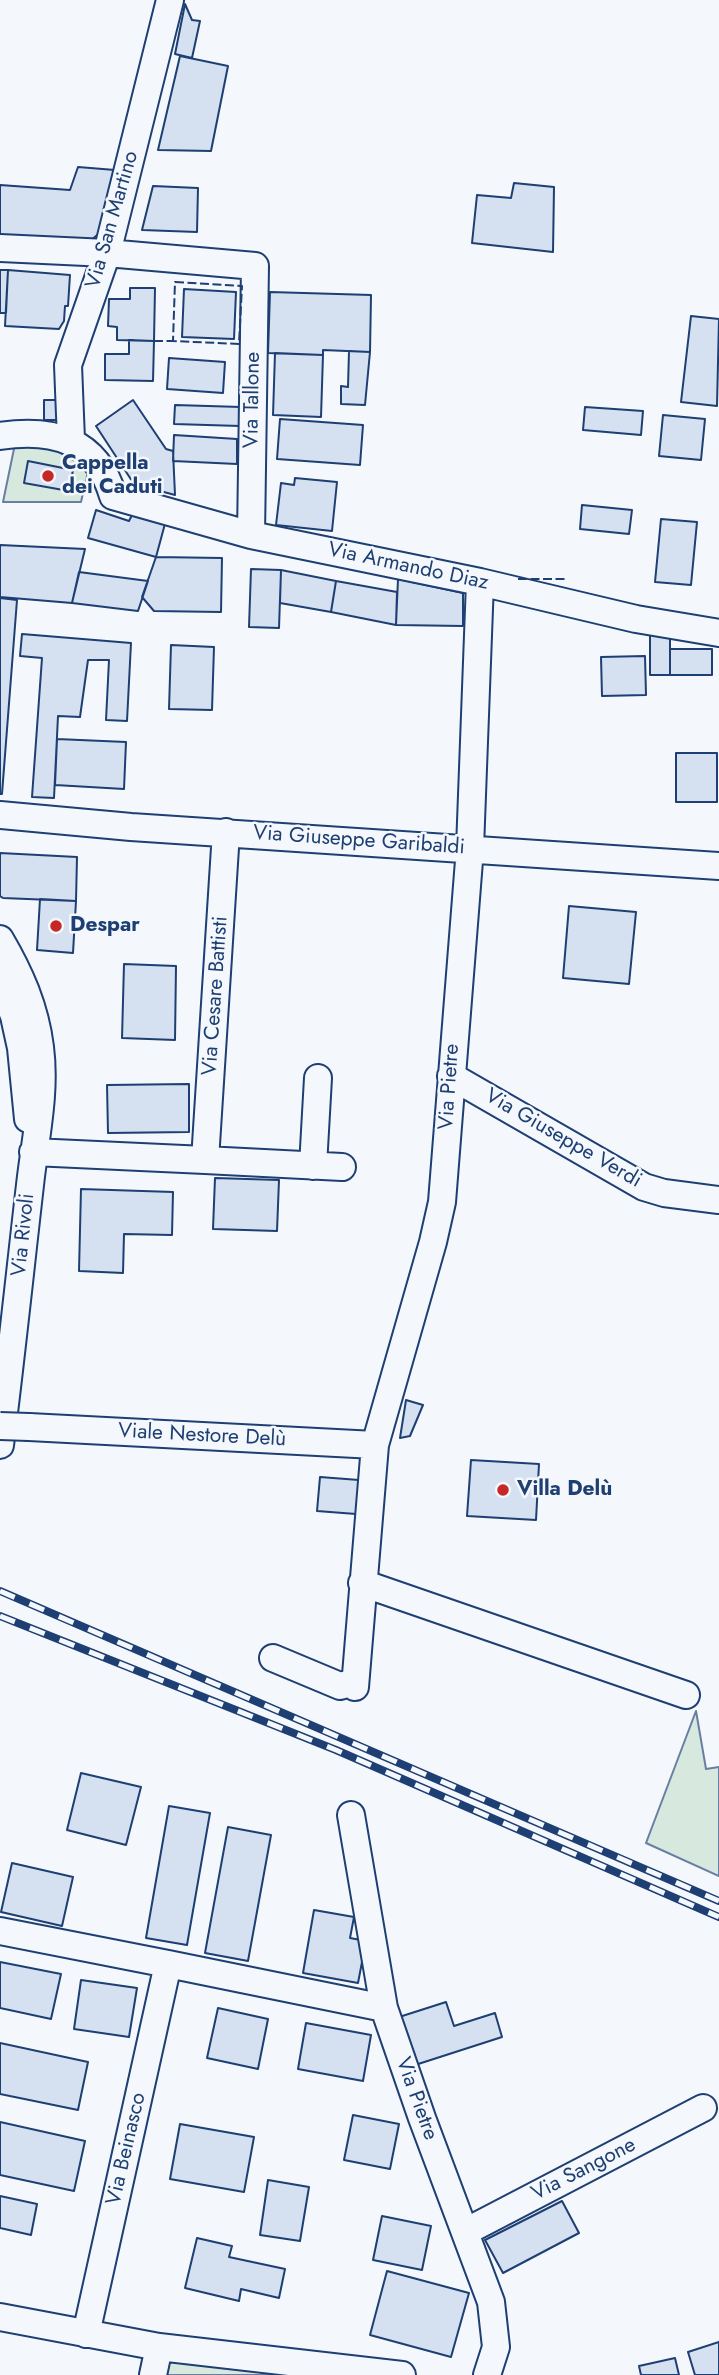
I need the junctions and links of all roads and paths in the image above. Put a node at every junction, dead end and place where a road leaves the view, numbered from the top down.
1 (170, 0) edge
2 (0, 247) edge
3 (107, 253) junction
4 (0, 436) edge
5 (71, 440) junction
6 (251, 534) junction
7 (480, 582) junction
8 (719, 633) edge
9 (0, 815) edge
10 (226, 832) junction
11 (470, 848) junction
12 (719, 866) edge
13 (0, 939) edge
14 (0, 979) edge
15 (451, 1076) junction
16 (318, 1078) dead end
17 (33, 1152) junction
18 (205, 1160) junction
19 (313, 1166) junction
20 (342, 1167) dead end
21 (719, 1200) edge
22 (0, 1426) edge
23 (0, 1445) edge
24 (375, 1445) junction
25 (362, 1583) junction
26 (273, 1658) dead end
27 (686, 1695) dead end
28 (351, 1815) dead end
29 (0, 1931) edge
30 (168, 1964) junction
31 (384, 2008) junction
32 (704, 2108) dead end
33 (465, 2232) junction
34 (0, 2317) edge
35 (86, 2334) junction
36 (159, 2347) junction
37 (153, 2375) edge
38 (402, 2375) edge
39 (487, 2375) edge

1 - 3 street, Via San Martino
2 - 3 street
3 - 5 street, Via San Martino
3 - 6 street, Via Tallone
4 - 5 street
5 - 6 street, Via Armando Diaz
6 - 7 street, Via Armando Diaz
7 - 8 street, Via Armando Diaz
7 - 11 street, Via Pietre
9 - 10 street, Via Giuseppe Garibaldi
10 - 11 street, Via Giuseppe Garibaldi
10 - 18 street, Via Cesare Battisti
11 - 12 street, Via Giuseppe Garibaldi
11 - 15 street, Via Pietre
13 - 17 street, Via Rivoli
14 - 17 street, Via Rivoli
15 - 21 street, Via Giuseppe Verdi
15 - 24 street, Via Pietre
16 - 19 street
17 - 18 street
17 - 23 street, Via Rivoli
18 - 19 street
19 - 20 street
22 - 24 street, Viale Nestore Delù, bridge
24 - 25 street, Via Pietre
25 - 26 street, Via Pietre
25 - 27 street
28 - 31 street, Via Pietre
29 - 30 street
30 - 31 street
30 - 35 street, Via Beinasco
31 - 33 street, Via Pietre
32 - 33 street, Via Sangone
33 - 39 street, Via Pietre
34 - 35 street
35 - 36 street
36 - 37 street
36 - 38 street

